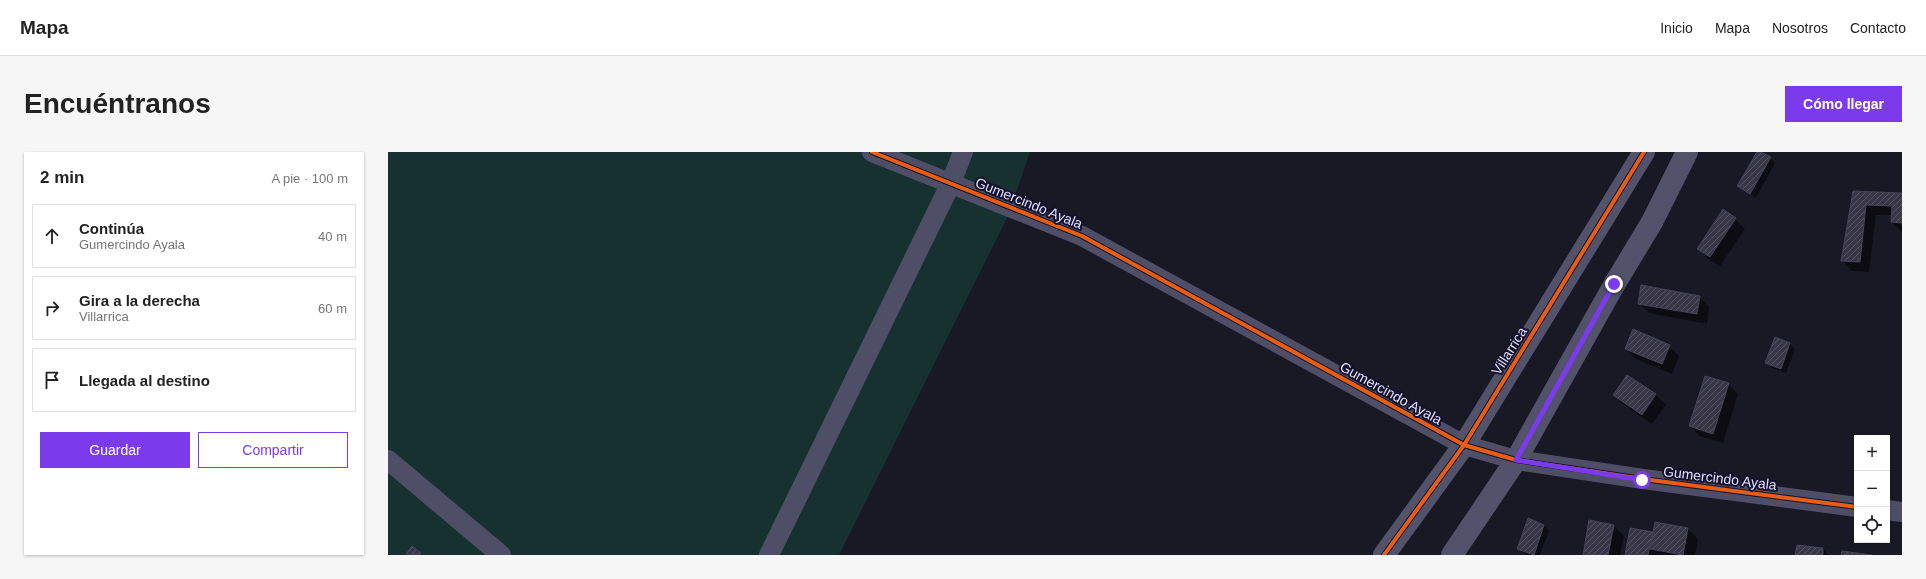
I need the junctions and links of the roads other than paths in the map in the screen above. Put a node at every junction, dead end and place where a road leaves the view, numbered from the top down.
1 (872, 152) edge
2 (963, 152) edge
3 (1644, 152) edge
4 (1687, 152) edge
5 (951, 183) junction
6 (1464, 445) junction
7 (388, 460) edge
8 (1516, 460) junction
9 (1854, 507) edge
10 (1890, 510) edge
11 (1902, 512) edge
12 (501, 555) edge
13 (769, 555) edge
14 (1384, 555) edge
15 (1452, 555) edge

1 - 5 street, Gumercindo Ayala
2 - 5 street
3 - 6 street, Villarrica
4 - 8 street
5 - 6 street, Gumercindo Ayala
5 - 13 street
6 - 8 street, Gumercindo Ayala
6 - 14 street, Villarrica
7 - 12 street
8 - 9 street, Gumercindo Ayala
8 - 15 street
10 - 11 street

